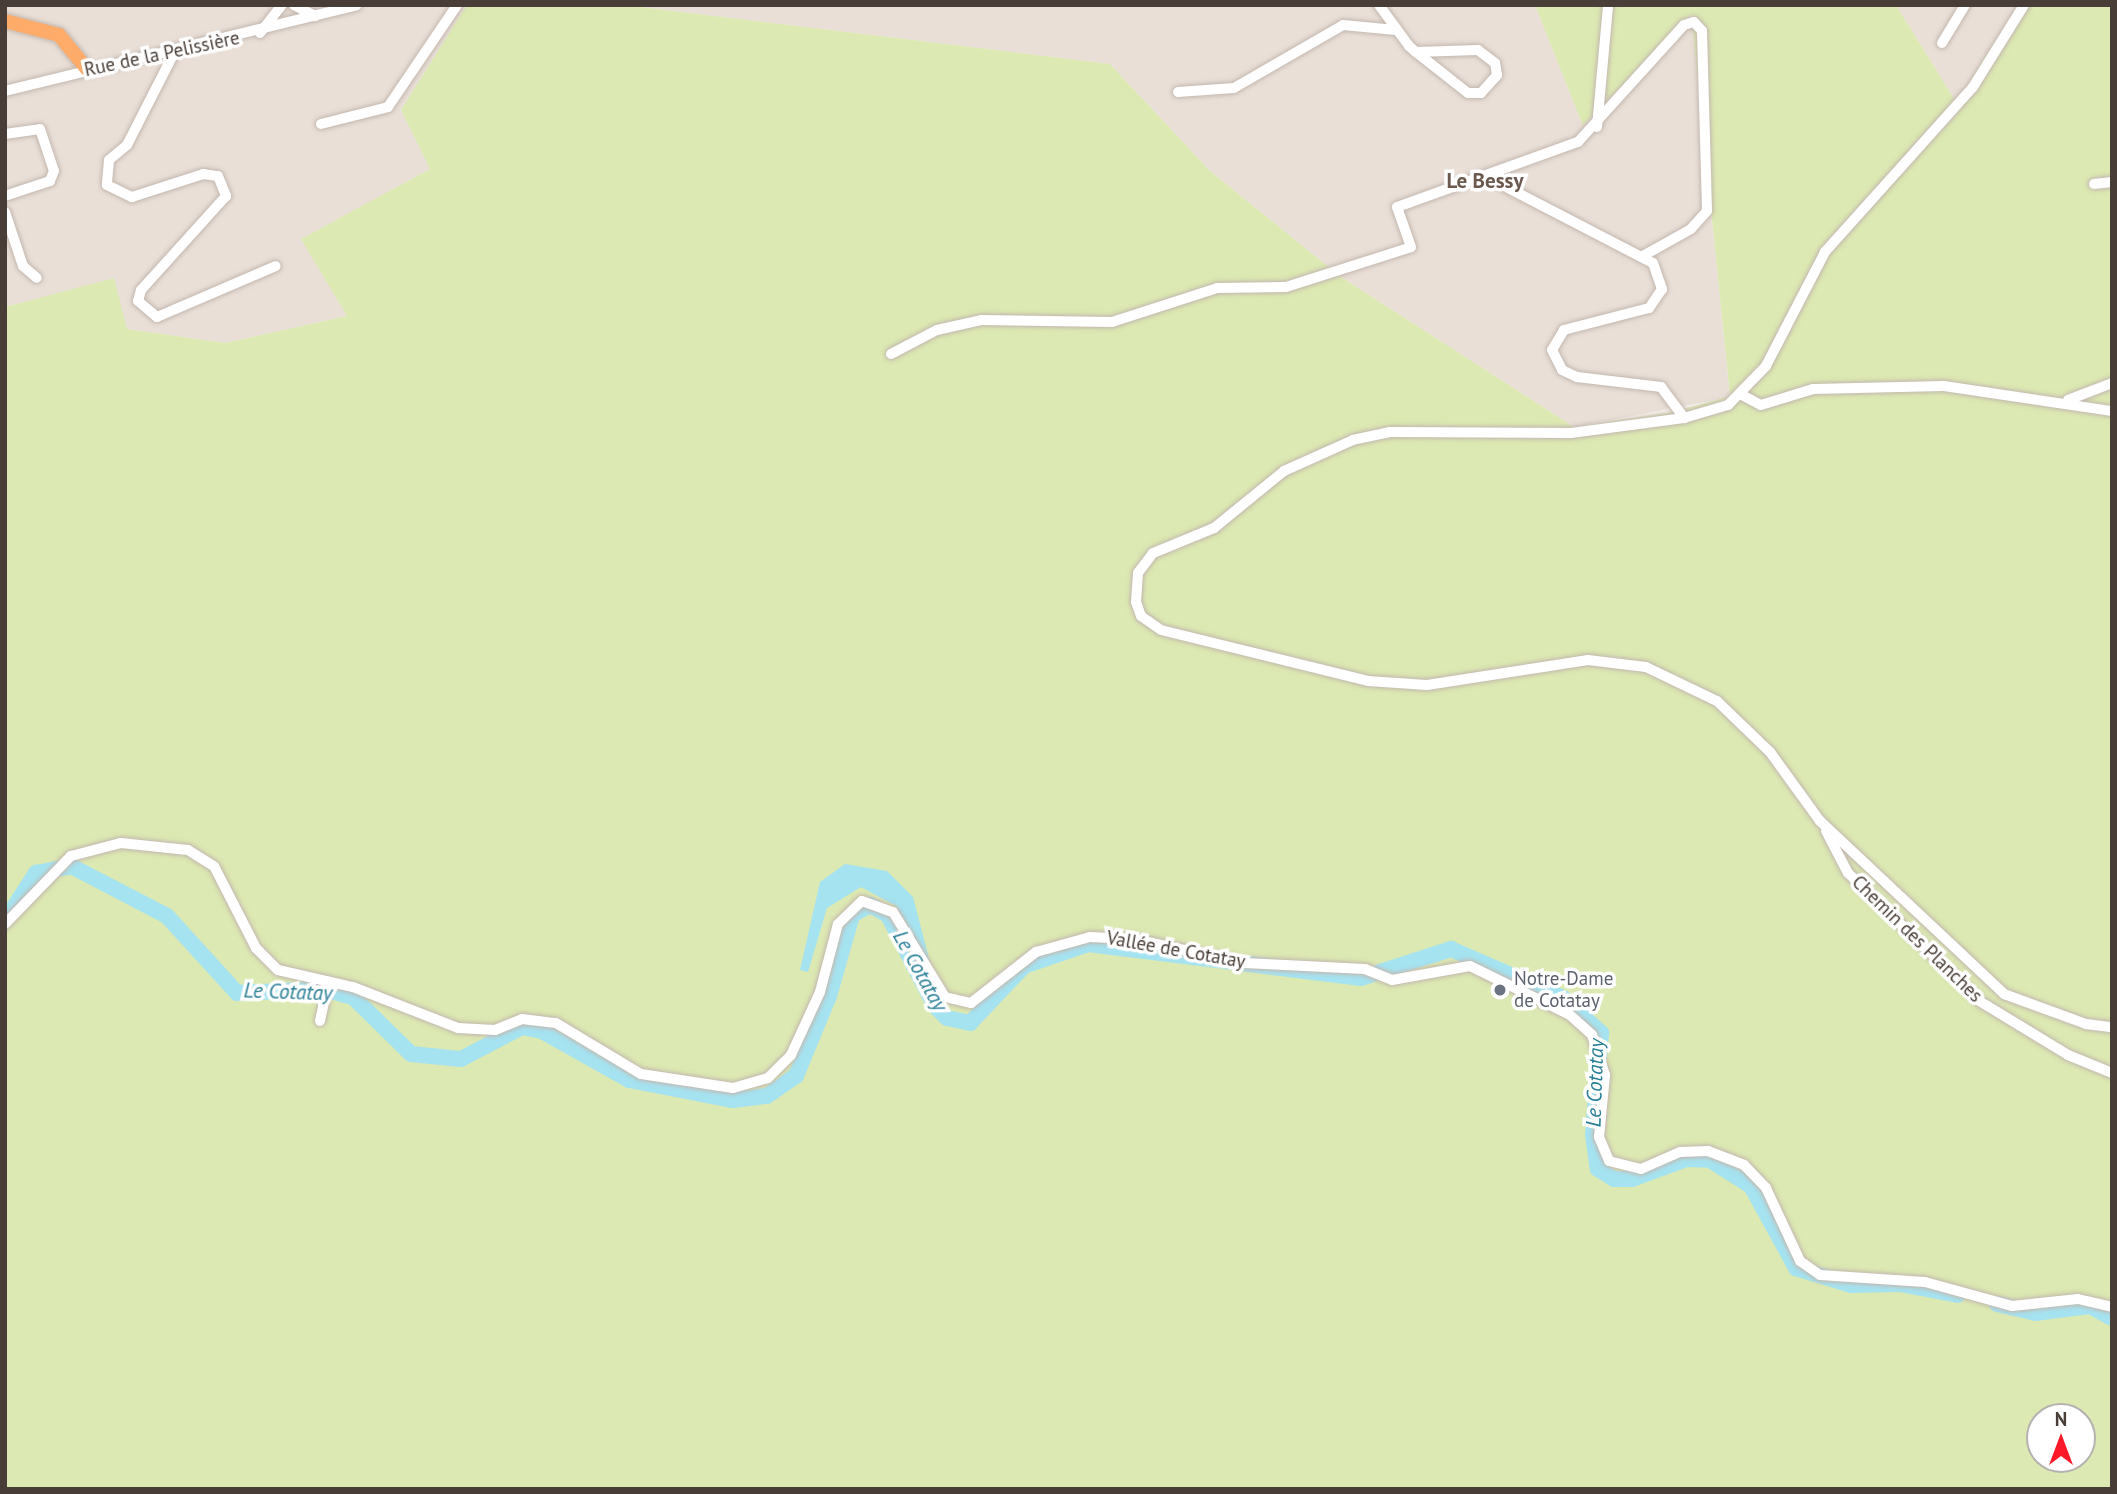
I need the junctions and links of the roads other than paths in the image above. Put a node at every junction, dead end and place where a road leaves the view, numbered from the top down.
1 (282, 5) edge
2 (294, 5) edge
3 (357, 5) edge
4 (457, 5) edge
5 (1379, 5) edge
6 (1608, 5) edge
7 (1965, 5) edge
8 (2024, 5) edge
9 (319, 16) junction
10 (5, 21) edge
11 (1396, 30) junction
12 (260, 33) junction
13 (1942, 43) dead end
14 (1416, 52) junction
15 (173, 55) junction
16 (87, 69) junction
17 (5, 91) edge
18 (1178, 92) dead end
19 (321, 124) dead end
20 (1597, 127) junction
21 (5, 134) edge
22 (1485, 176) junction
23 (2112, 182) edge
24 (2094, 184) dead end
25 (5, 196) edge
26 (5, 212) edge
27 (1641, 257) junction
28 (276, 266) dead end
29 (37, 278) dead end
30 (891, 354) dead end
31 (2112, 383) edge
32 (1742, 395) junction
33 (2064, 401) junction
34 (2112, 411) edge
35 (1684, 418) junction
36 (1821, 821) junction
37 (5, 924) edge
38 (327, 987) junction
39 (320, 1021) dead end
40 (2112, 1027) edge
41 (2112, 1073) edge
42 (2112, 1307) edge

1 - 12 street
2 - 9 street
3 - 9 street, Rue de la Pelissière
4 - 19 street
5 - 11 street
6 - 20 street
7 - 13 street
8 - 32 street
9 - 12 street, Rue de la Pelissière
10 - 16 highway
11 - 14 street
11 - 18 street
12 - 15 street, Rue de la Pelissière
14 - 14 street
15 - 16 street, Rue de la Pelissière
15 - 28 street
16 - 17 street, Rue de la Pelissière
20 - 22 street
20 - 27 street
21 - 25 street
22 - 27 street
22 - 30 street
23 - 24 street
26 - 29 street
27 - 35 street
31 - 33 street
32 - 33 street
32 - 35 street
33 - 34 street
35 - 36 street
36 - 40 street
36 - 41 street, Chemin des Planches
37 - 38 street, Vallée de Cotatay
38 - 39 street
38 - 42 street, Vallée de Cotatay

